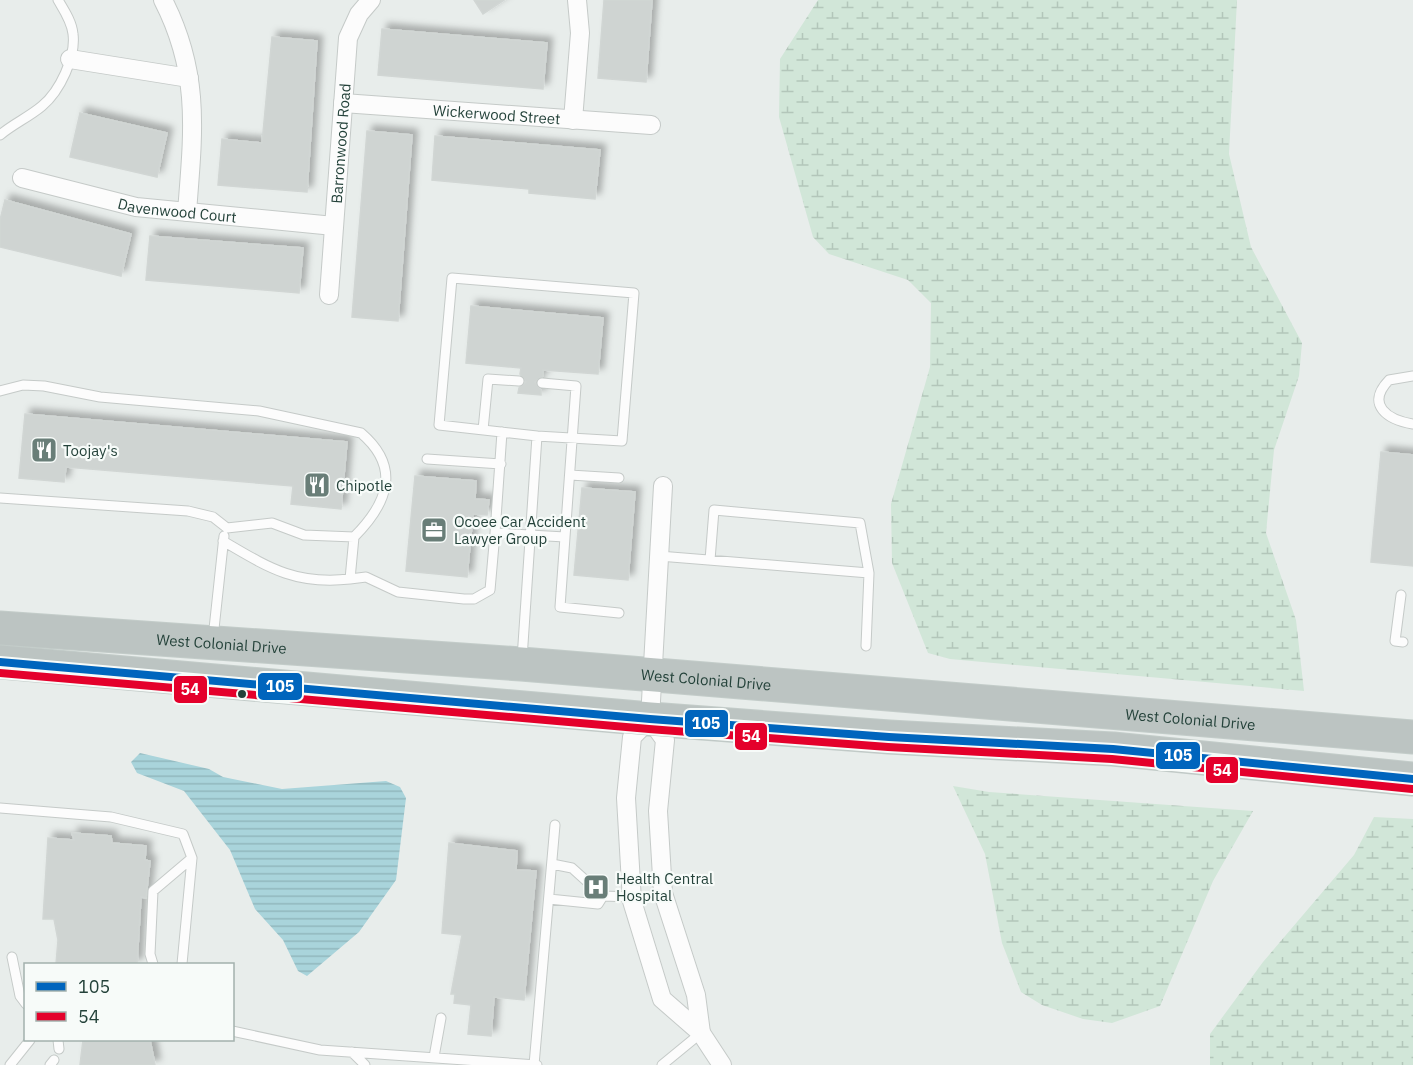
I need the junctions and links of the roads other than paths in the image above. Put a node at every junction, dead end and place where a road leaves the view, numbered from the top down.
1 (58, 0) edge
2 (163, 0) edge
3 (371, 0) edge
4 (578, 0) edge
5 (70, 59) junction
6 (189, 78) junction
7 (343, 103) junction
8 (573, 120) junction
9 (651, 125) dead end
10 (0, 135) edge
11 (22, 178) dead end
12 (187, 212) junction
13 (334, 226) junction
14 (329, 295) dead end
15 (1413, 376) edge
16 (519, 381) dead end
17 (542, 383) dead end
18 (0, 392) edge
19 (1413, 424) edge
20 (483, 430) junction
21 (502, 432) junction
22 (537, 436) junction
23 (573, 438) junction
24 (427, 459) dead end
25 (501, 464) junction
26 (570, 475) junction
27 (619, 478) dead end
28 (663, 486) dead end
29 (0, 498) edge
30 (227, 528) junction
31 (495, 533) junction
32 (532, 536) junction
33 (354, 537) junction
34 (565, 537) junction
35 (223, 541) junction
36 (659, 556) junction
37 (710, 560) junction
38 (870, 573) junction
39 (350, 579) junction
40 (1401, 596) dead end
41 (619, 613) dead end
42 (0, 628) edge
43 (213, 641) junction
44 (1403, 642) dead end
45 (866, 646) dead end
46 (0, 662) edge
47 (521, 664) junction
48 (653, 676) junction
49 (650, 719) junction
50 (1413, 737) edge
51 (1349, 773) junction
52 (1413, 779) edge
53 (1413, 789) edge
54 (0, 808) edge
55 (555, 825) dead end
56 (192, 858) junction
57 (552, 864) junction
58 (603, 896) junction
59 (631, 897) junction
60 (549, 898) junction
61 (12, 957) dead end
62 (153, 963) edge
63 (182, 963) edge
64 (24, 1001) edge
65 (441, 1018) dead end
66 (234, 1031) edge
67 (701, 1033) junction
68 (29, 1041) edge
69 (352, 1052) junction
70 (434, 1057) junction
71 (517, 1064) edge
72 (10, 1065) edge
73 (365, 1065) edge
74 (536, 1065) edge
75 (662, 1065) edge
76 (722, 1065) edge

1 - 5 lane
2 - 6 street
3 - 7 street, Barronwood Road
4 - 8 street
5 - 6 street
5 - 10 lane
6 - 12 street
7 - 8 street, Wickerwood Street
7 - 13 street, Barronwood Road
8 - 9 street, Wickerwood Street
11 - 12 street, Davenwood Court
12 - 13 street, Davenwood Court
13 - 14 street, Barronwood Road
15 - 19 lane
16 - 20 lane
17 - 23 lane
18 - 33 lane
20 - 21 lane
20 - 23 lane
21 - 22 lane
21 - 25 lane
22 - 23 lane
22 - 32 lane
23 - 26 lane
24 - 25 lane
25 - 31 lane
26 - 27 lane
26 - 34 lane
28 - 36 street
29 - 30 lane
30 - 33 lane
30 - 35 lane
31 - 32 lane
31 - 39 lane
32 - 34 lane
32 - 47 lane
33 - 39 lane
34 - 41 lane
35 - 39 lane
35 - 43 lane
36 - 37 lane
36 - 48 street
37 - 38 lane
37 - 38 lane
38 - 45 lane
40 - 44 lane
42 - 43 highway, West Colonial Drive
43 - 47 highway, West Colonial Drive
46 - 49 highway
47 - 48 highway, West Colonial Drive
48 - 49 street
48 - 50 highway, West Colonial Drive
49 - 51 highway
49 - 59 street
49 - 67 street
51 - 52 highway
51 - 53 highway
54 - 56 lane
55 - 57 lane
56 - 62 lane
56 - 63 lane
57 - 58 lane
57 - 60 lane
58 - 59 lane
58 - 60 lane
59 - 67 street
60 - 74 lane
61 - 64 lane
65 - 70 lane
66 - 69 lane
67 - 75 lane
67 - 76 street
68 - 72 lane
69 - 70 lane
69 - 73 lane
70 - 71 lane
71 - 74 lane

